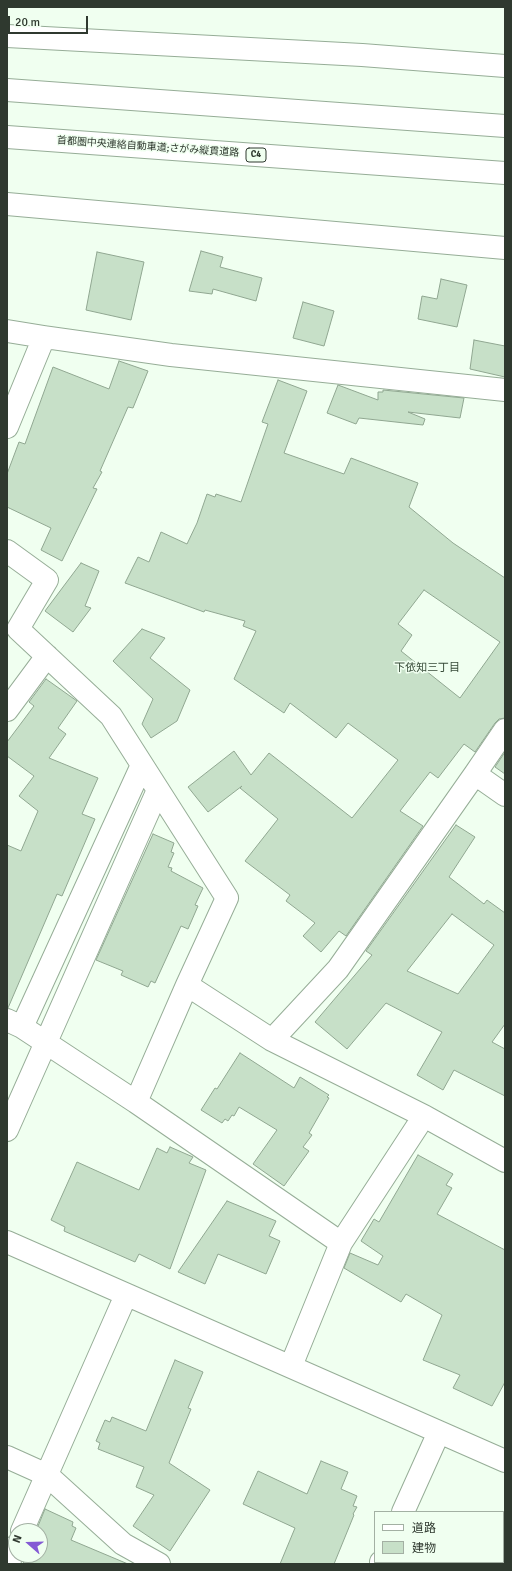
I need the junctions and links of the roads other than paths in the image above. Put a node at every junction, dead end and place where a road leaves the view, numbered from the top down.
1 (7, 36) edge
2 (505, 66) edge
3 (7, 90) edge
4 (505, 126) edge
5 (7, 137) edge
6 (505, 174) edge
7 (7, 204) edge
8 (505, 248) edge
9 (7, 331) edge
10 (44, 337) junction
11 (505, 390) edge
12 (7, 427) edge
13 (7, 551) edge
14 (47, 656) junction
15 (7, 710) edge
16 (505, 730) edge
17 (142, 765) junction
18 (475, 774) junction
19 (158, 790) junction
20 (505, 795) edge
21 (187, 985) junction
22 (14, 1023) edge
23 (272, 1040) junction
24 (46, 1043) junction
25 (136, 1102) junction
26 (424, 1116) junction
27 (7, 1130) edge
28 (505, 1161) edge
29 (7, 1242) edge
30 (341, 1243) junction
31 (126, 1295) junction
32 (291, 1366) junction
33 (439, 1432) junction
34 (7, 1457) edge
35 (505, 1461) edge
36 (47, 1475) junction
37 (403, 1511) edge
38 (26, 1523) edge
39 (159, 1564) edge

1 - 2 main road
3 - 4 main road
5 - 6 main road, 首都圏中央連絡自動車道;さがみ縦貫道路 / C4
7 - 8 main road
9 - 10 main road
10 - 11 main road
10 - 12 main road
13 - 14 main road
14 - 15 main road
14 - 17 main road
16 - 18 main road
17 - 19 main road
17 - 22 main road
18 - 20 main road
18 - 23 main road
19 - 21 main road
19 - 24 main road
21 - 23 main road
21 - 25 main road
22 - 24 main road
23 - 26 main road
24 - 25 main road
24 - 27 main road
25 - 30 main road
26 - 28 main road
26 - 30 main road
29 - 31 main road
30 - 32 main road
31 - 32 main road
31 - 36 main road
32 - 33 main road
33 - 35 main road
33 - 37 main road
34 - 36 main road
36 - 38 main road
36 - 39 main road

